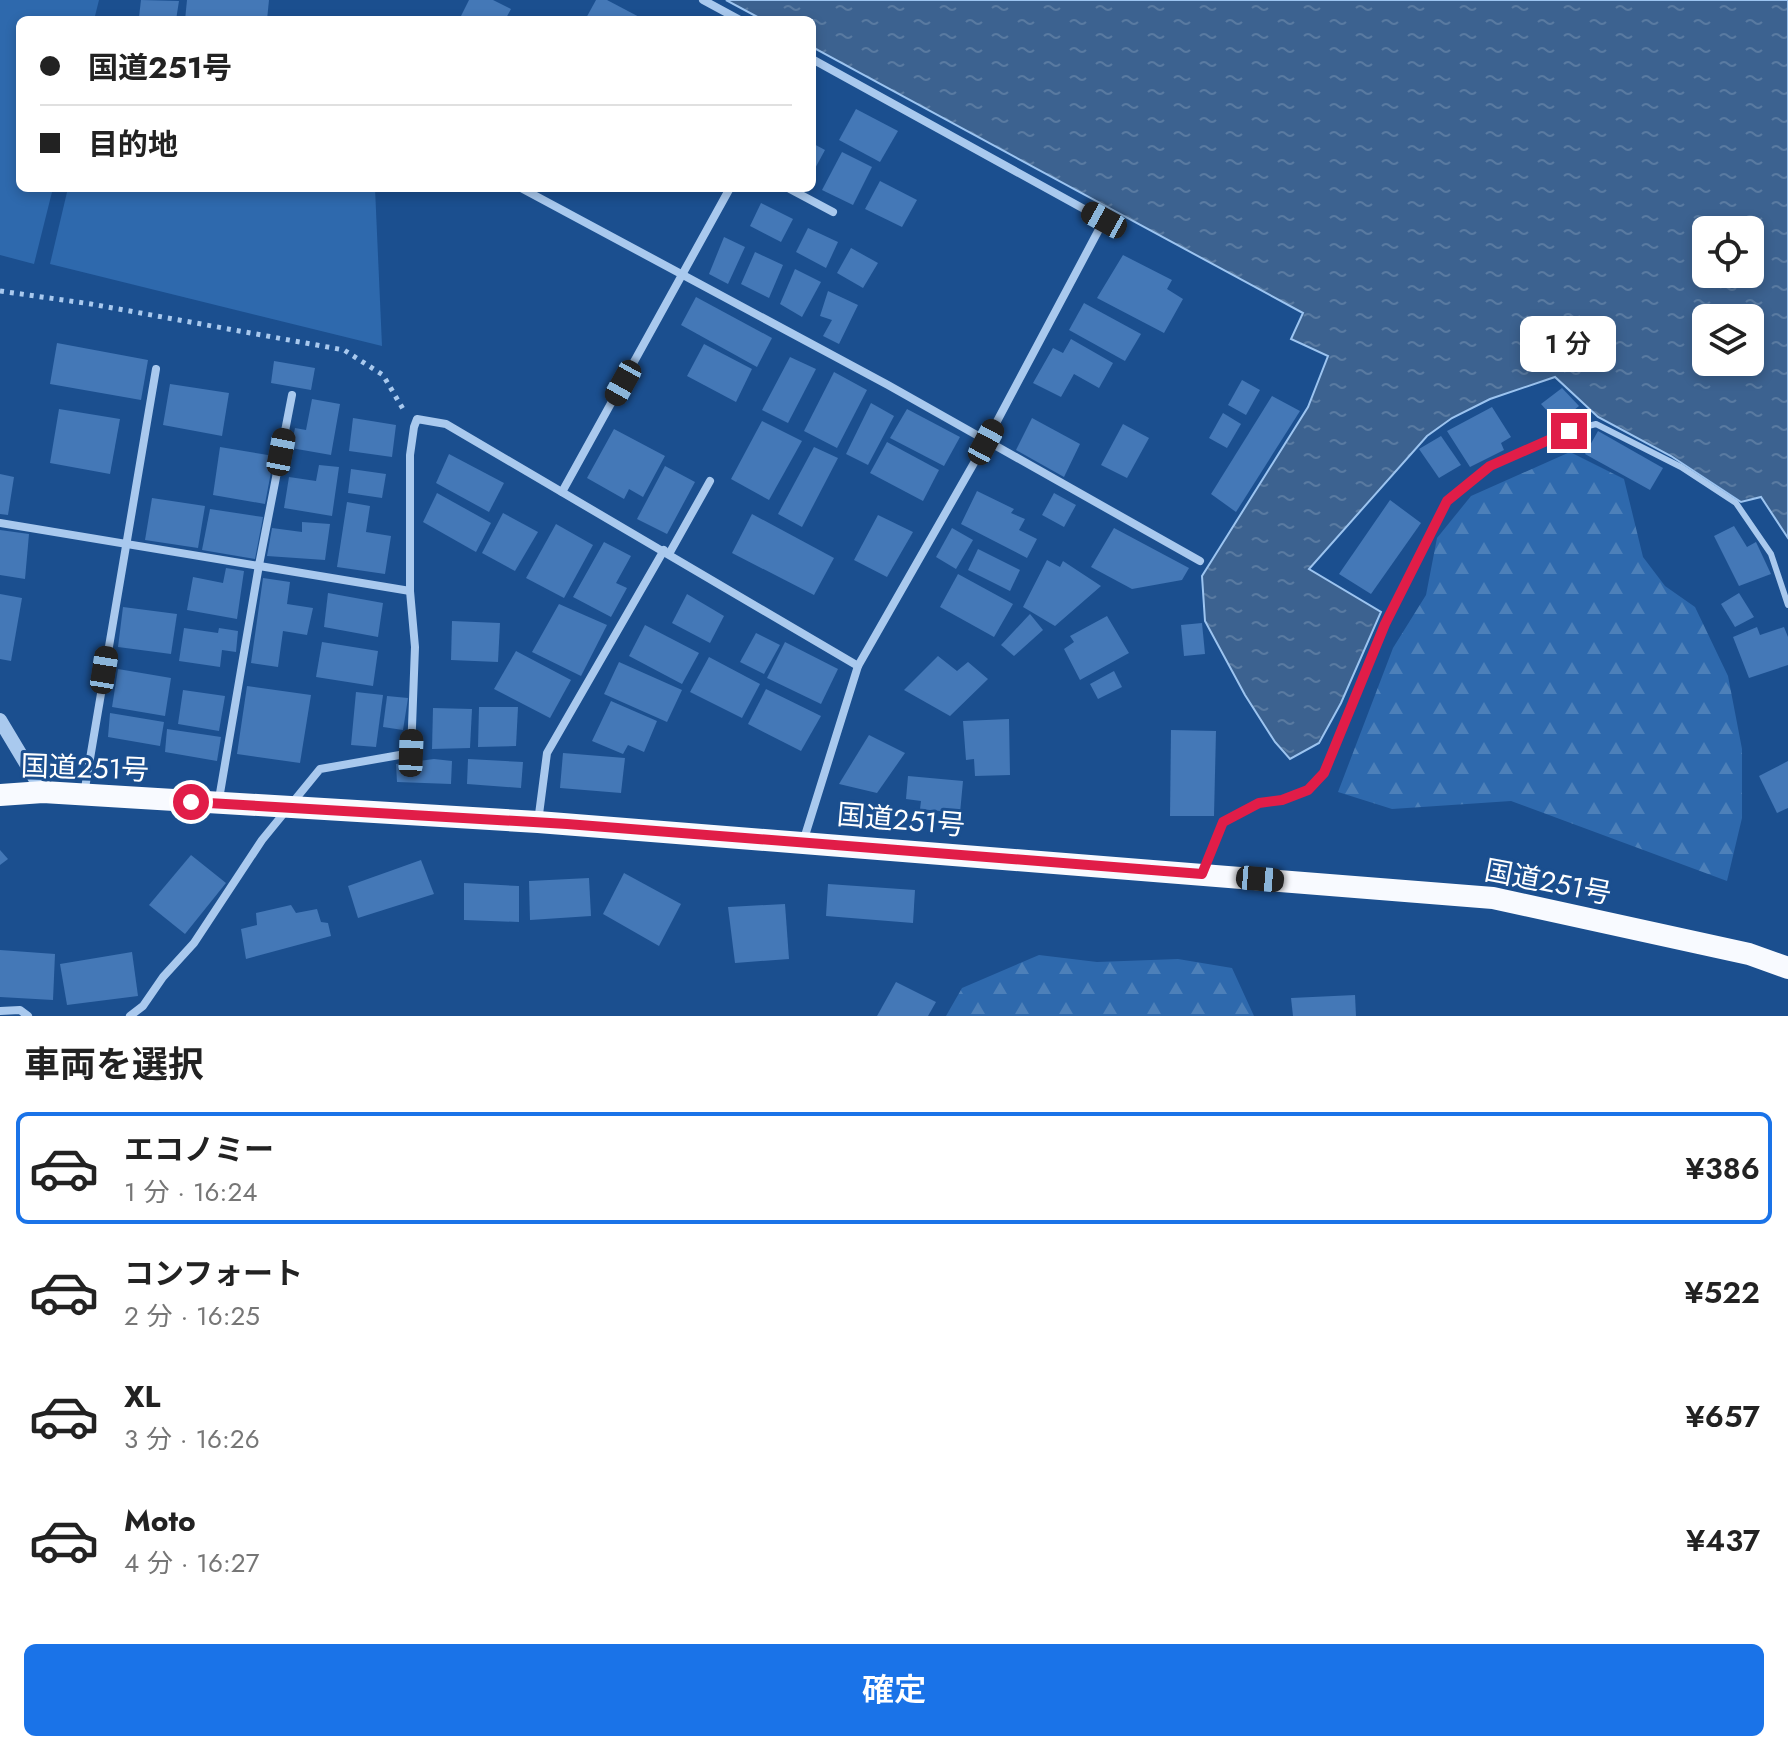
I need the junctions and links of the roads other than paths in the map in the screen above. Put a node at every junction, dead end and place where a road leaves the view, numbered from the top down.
1 (703, 0) edge
2 (733, 16) edge
3 (816, 61) edge
4 (529, 192) edge
5 (728, 192) edge
6 (796, 192) edge
7 (833, 212) dead end
8 (683, 274) junction
9 (156, 369) dead end
10 (292, 395) dead end
11 (986, 442) junction
12 (710, 481) dead end
13 (562, 492) junction
14 (0, 523) edge
15 (125, 545) junction
16 (667, 552) junction
17 (1200, 561) dead end
18 (259, 565) junction
19 (410, 591) junction
20 (1788, 605) edge
21 (858, 666) junction
22 (0, 720) edge
23 (43, 792) junction
24 (0, 795) edge
25 (84, 795) junction
26 (218, 804) junction
27 (289, 807) junction
28 (538, 822) junction
29 (803, 842) junction
30 (1202, 874) junction
31 (1788, 968) edge
32 (0, 1011) edge
33 (28, 1016) edge
34 (130, 1016) edge

1 - 2 street
3 - 11 street
4 - 8 street
5 - 8 street
6 - 7 street
8 - 11 street
8 - 13 street
9 - 15 street
10 - 18 street
11 - 17 street
11 - 21 street
12 - 16 street
13 - 16 street
13 - 19 street
14 - 15 street
15 - 18 street
15 - 25 street
16 - 21 street
16 - 28 street
18 - 19 street
18 - 26 street
19 - 27 street
20 - 30 lane
21 - 29 street
22 - 23 street
23 - 24 highway, 国道251号
23 - 25 highway, 国道251号
25 - 26 highway, 国道251号
26 - 27 highway, 国道251号
27 - 28 highway, 国道251号
27 - 34 street
28 - 29 highway, 国道251号
29 - 30 highway, 国道251号
30 - 31 highway, 国道251号
32 - 33 street

